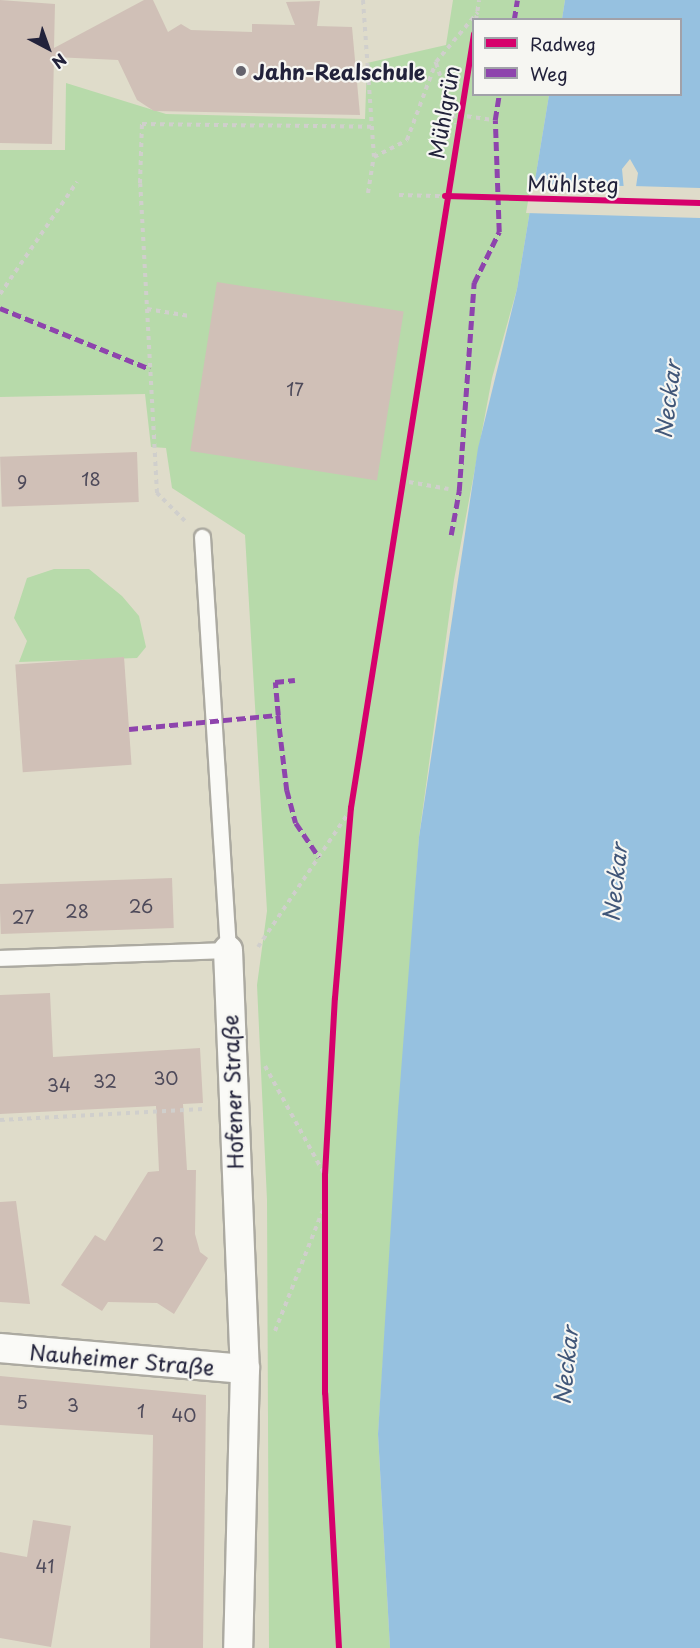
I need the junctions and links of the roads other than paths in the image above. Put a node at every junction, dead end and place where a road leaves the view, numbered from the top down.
1 (202, 537) road end
2 (228, 953) junction
3 (0, 958) edge
4 (0, 1348) edge
5 (245, 1370) junction
6 (238, 1648) edge

1 - 2 lane, Hofener Straße
2 - 3 lane
2 - 5 street, Hofener Straße
4 - 5 street, Nauheimer Straße
5 - 6 street, Hofener Straße

